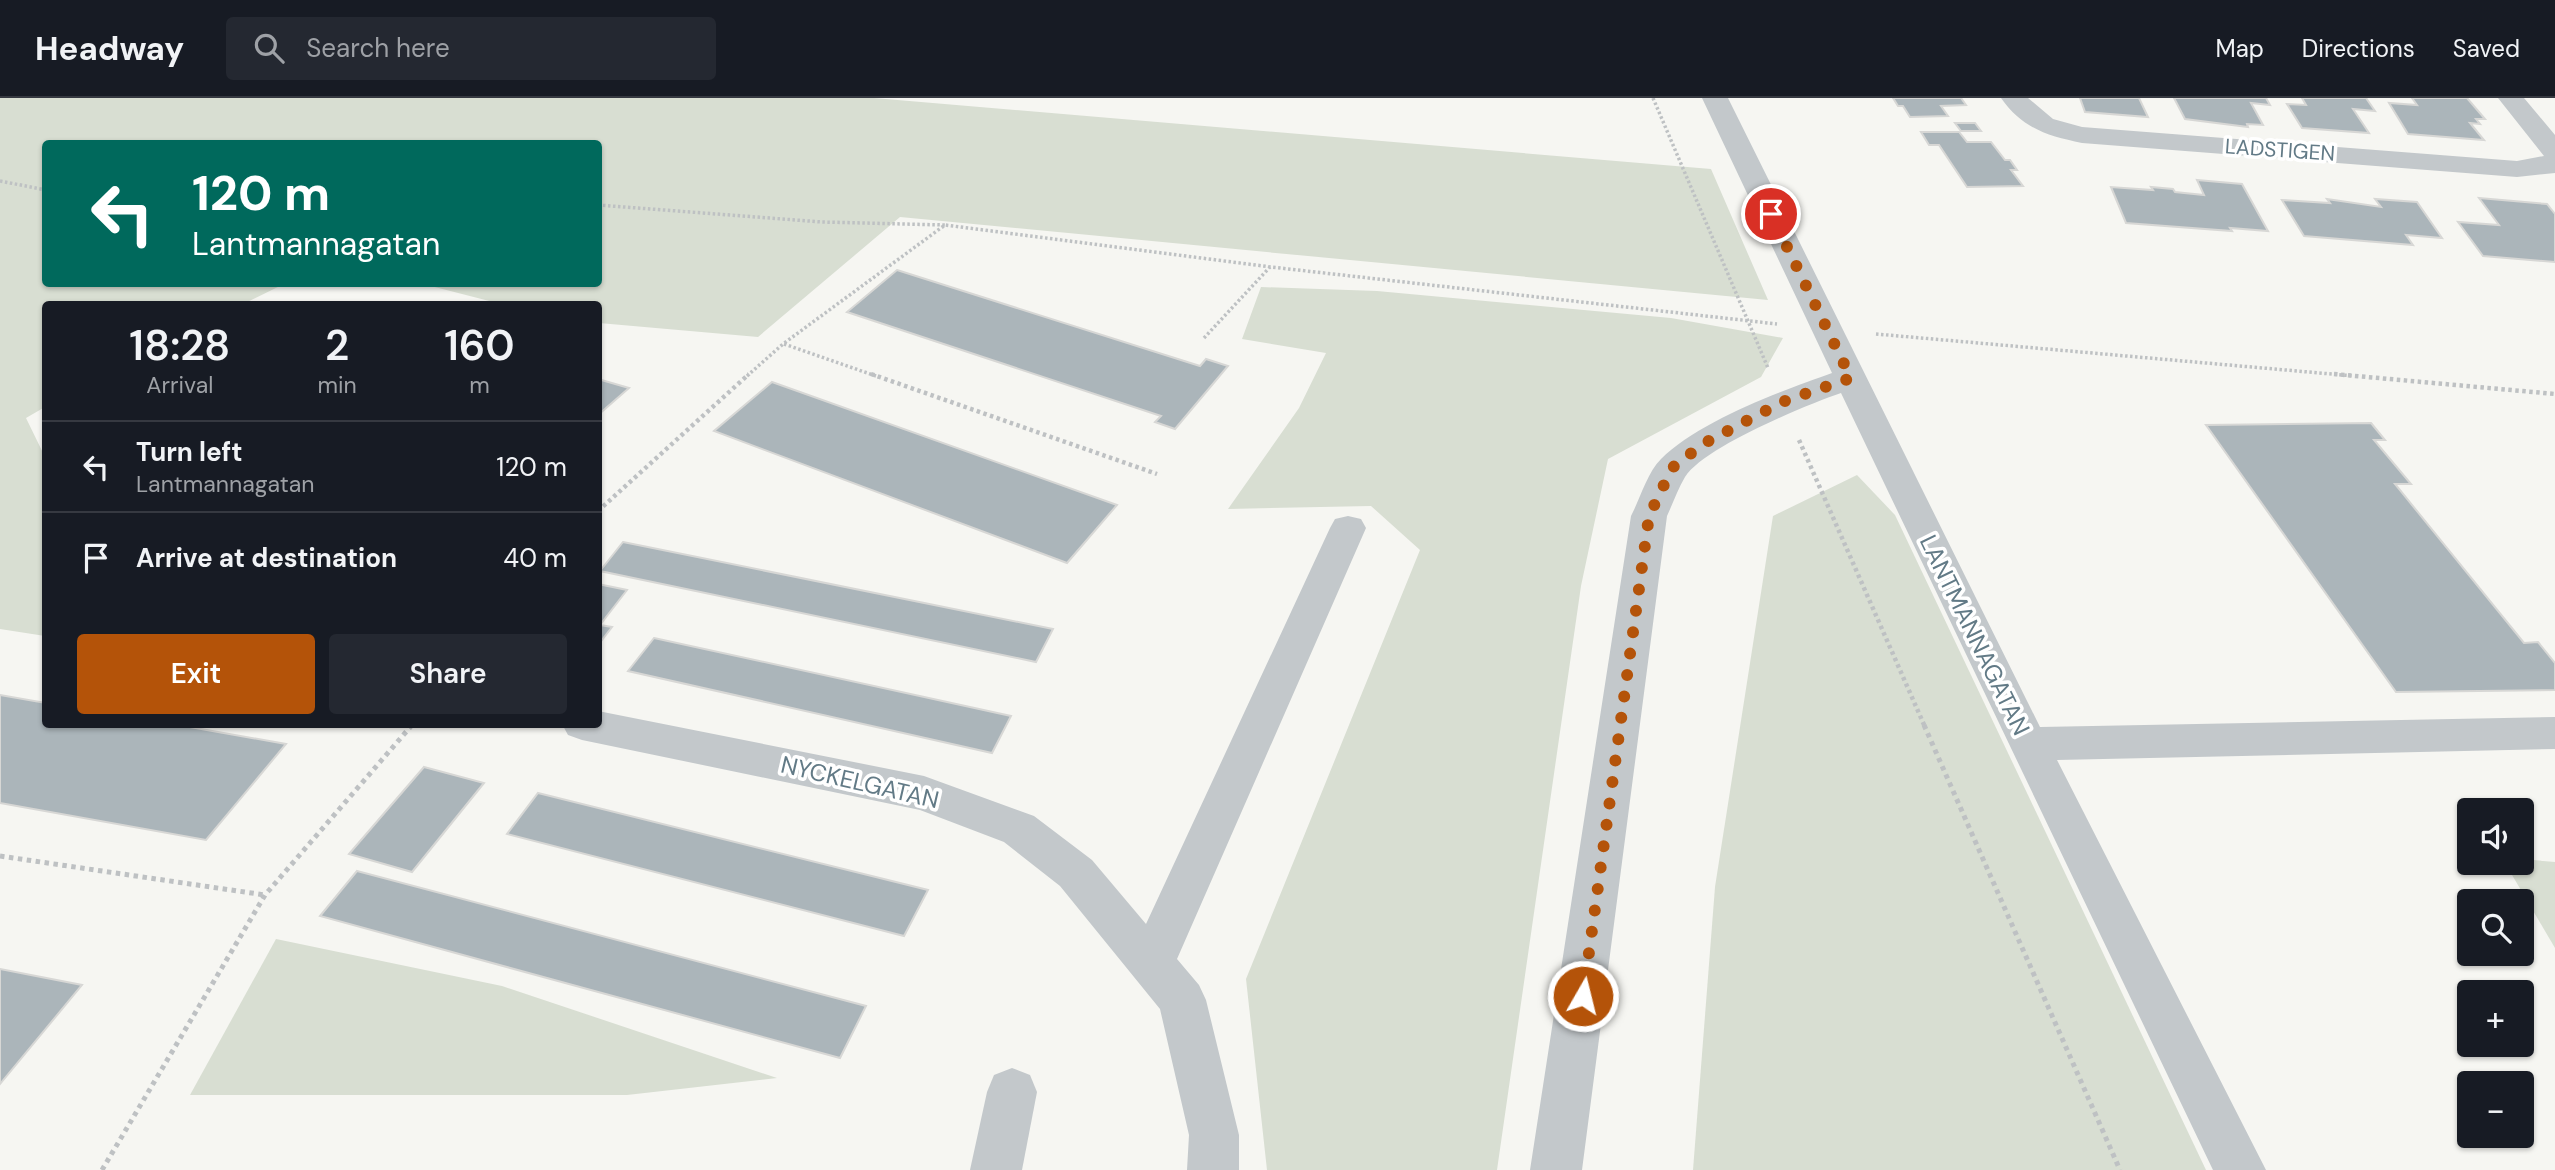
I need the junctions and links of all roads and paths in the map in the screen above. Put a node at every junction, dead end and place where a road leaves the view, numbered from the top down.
1 (1653, 98) edge
2 (1715, 98) edge
3 (2014, 98) edge
4 (2511, 98) edge
5 (2555, 152) edge
6 (2555, 160) edge
7 (0, 181) edge
8 (42, 189) edge
9 (602, 205) edge
10 (946, 225) junction
11 (1271, 267) junction
12 (1748, 321) junction
13 (1828, 330) junction
14 (1204, 338) dead end
15 (783, 344) junction
16 (1851, 378) junction
17 (2555, 394) edge
18 (1782, 402) junction
19 (1157, 474) dead end
20 (602, 507) edge
21 (1348, 528) dead end
22 (411, 728) edge
23 (602, 728) edge
24 (2555, 733) edge
25 (2028, 744) junction
26 (0, 856) edge
27 (265, 895) junction
28 (1151, 964) junction
29 (1012, 1092) dead end
30 (102, 1170) edge
31 (996, 1170) edge
32 (1213, 1170) edge
33 (1556, 1170) edge
34 (2120, 1170) edge
35 (2240, 1170) edge

1 - 12 path
2 - 13 street, LANTMANNAGATAN
3 - 6 street, LADSTIGEN
4 - 5 street
7 - 8 path
9 - 10 path
10 - 11 path
10 - 15 path
11 - 12 path
11 - 14 path
12 - 13 path
12 - 18 path
13 - 16 street, LANTMANNAGATAN
13 - 17 path
15 - 19 path
15 - 20 path
16 - 18 street
16 - 25 street, LANTMANNAGATAN
18 - 33 street
18 - 34 path
21 - 28 street
22 - 27 path
23 - 28 street, NYCKELGATAN
24 - 25 street
25 - 35 street, LANTMANNAGATAN
26 - 27 path
27 - 30 path
28 - 32 street, NYCKELGATAN
29 - 31 street

